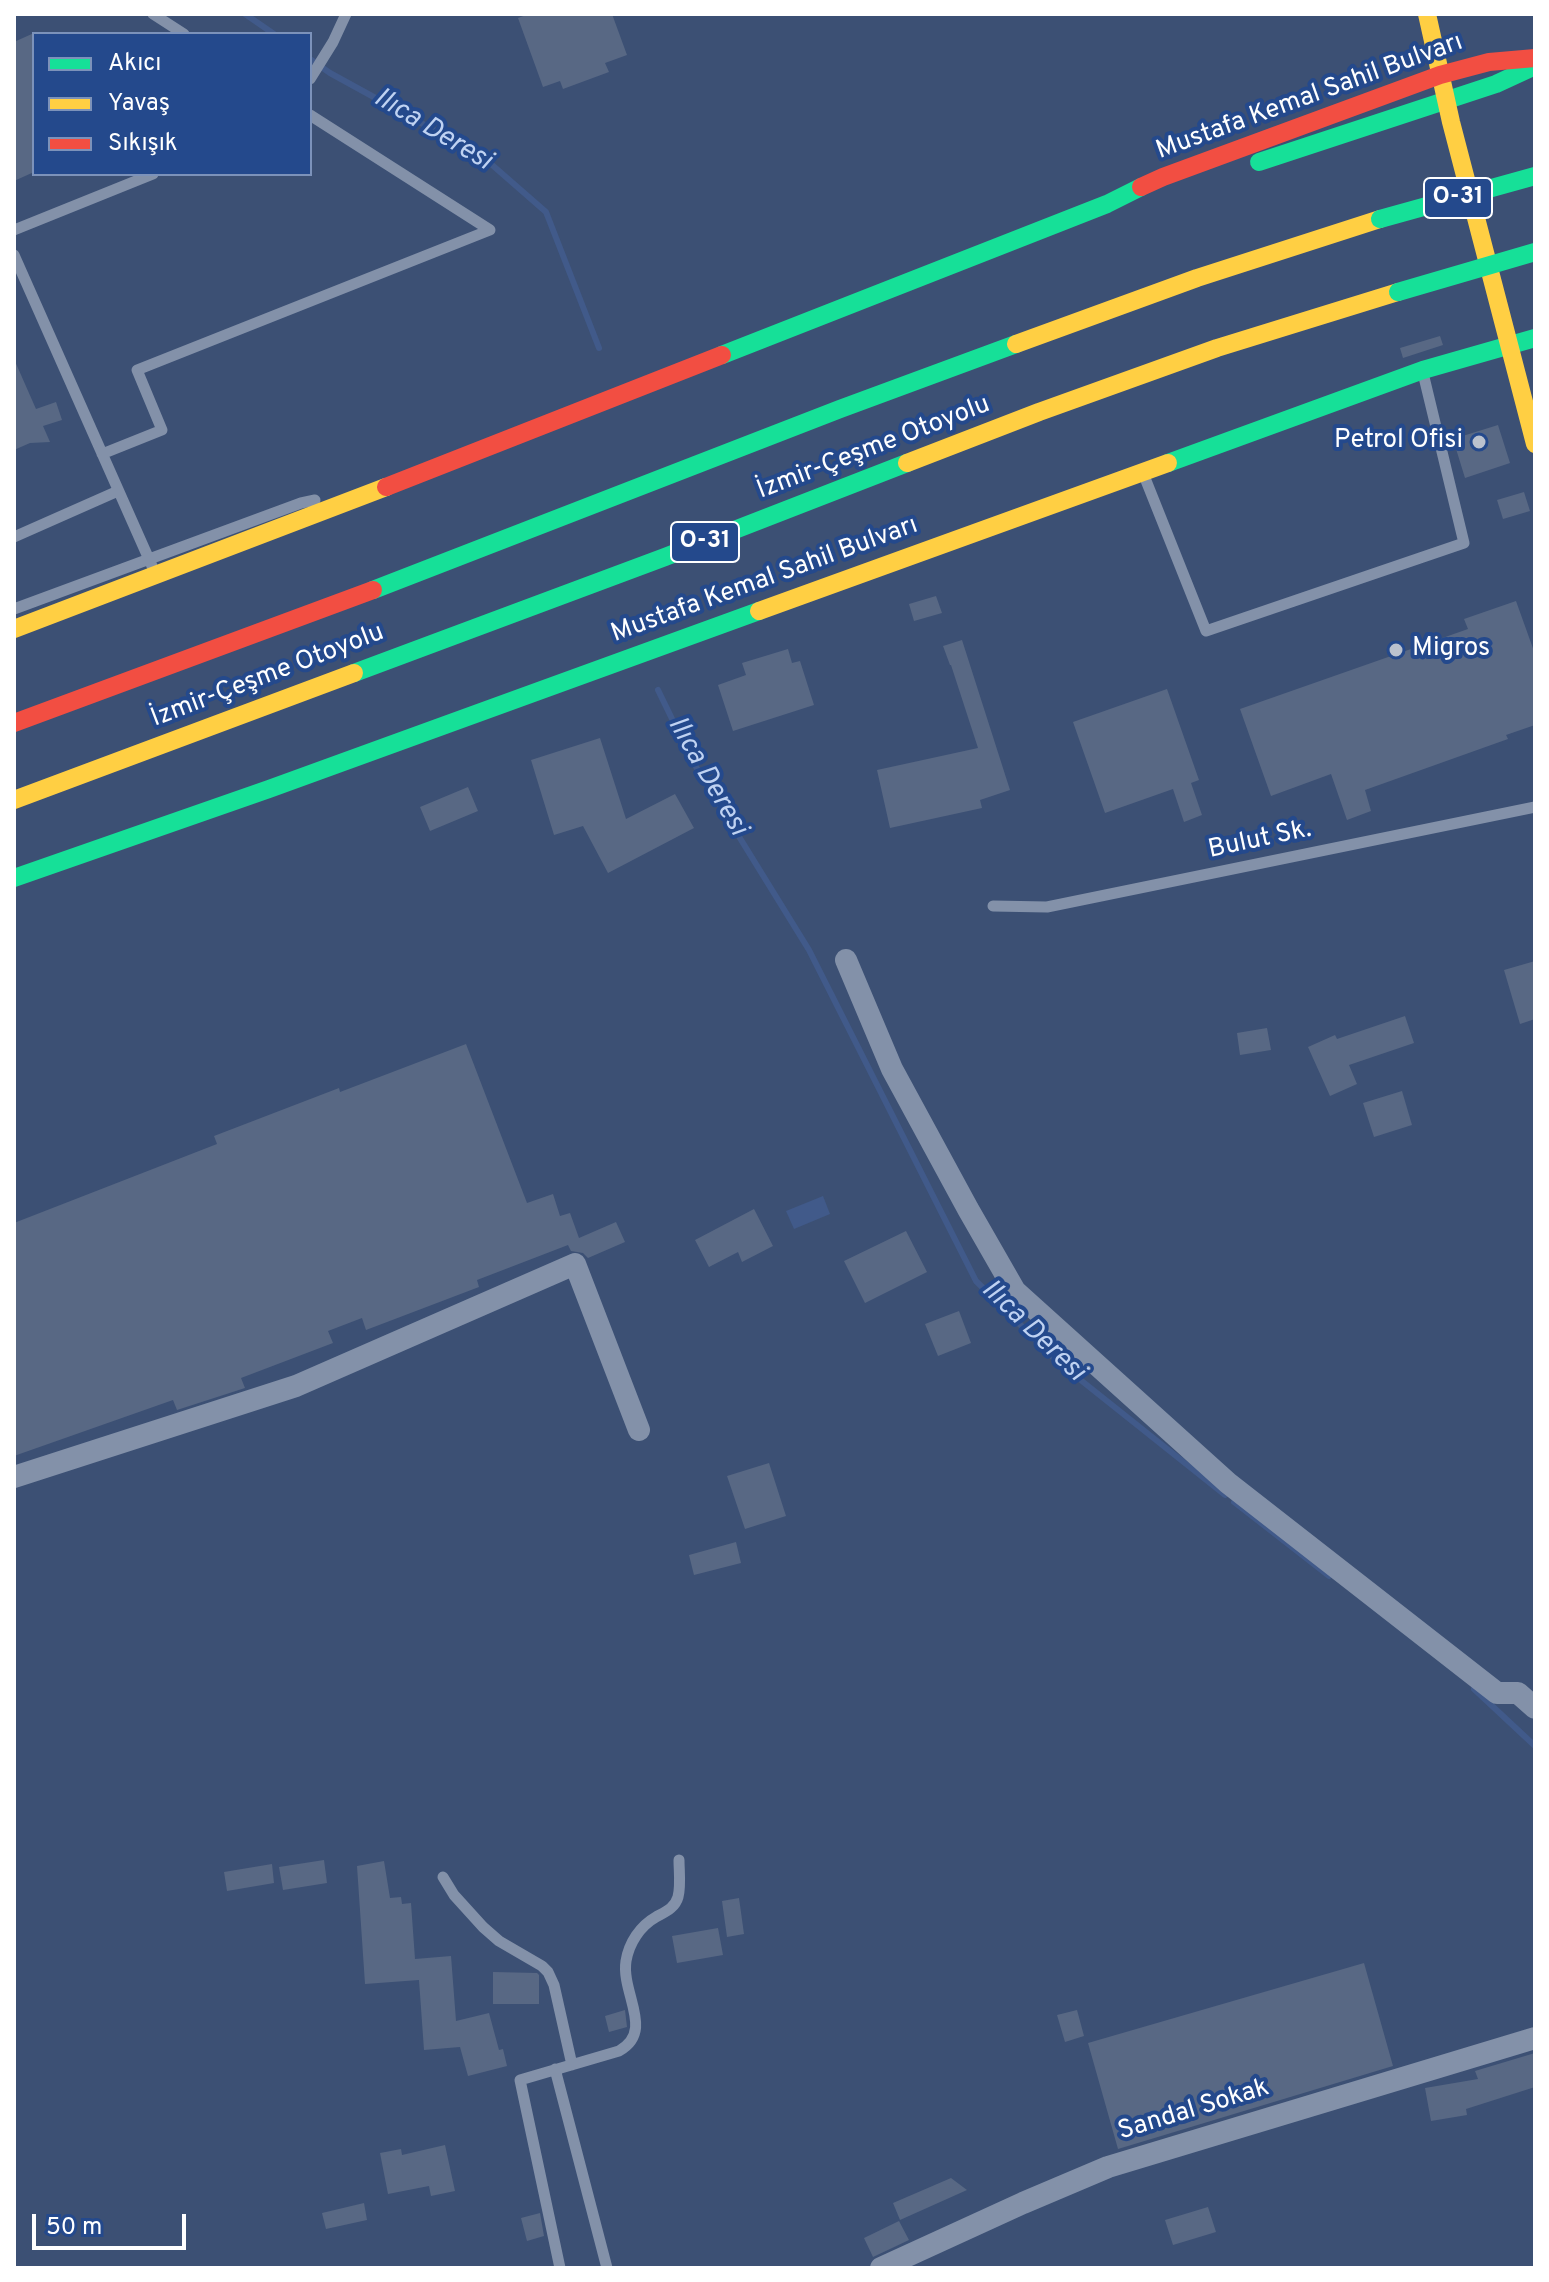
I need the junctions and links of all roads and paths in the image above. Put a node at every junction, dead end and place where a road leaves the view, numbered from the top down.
1 (153, 14) edge
2 (346, 14) edge
3 (1427, 14) edge
4 (181, 32) edge
5 (1535, 58) edge
6 (1535, 66) edge
7 (1440, 75) junction
8 (312, 76) edge
9 (1445, 100) junction
10 (312, 116) edge
11 (148, 176) edge
12 (1535, 176) edge
13 (1107, 204) junction
14 (14, 230) edge
15 (1535, 252) edge
16 (14, 255) edge
17 (1535, 338) edge
18 (1512, 344) junction
19 (1423, 370) junction
20 (1535, 444) edge
21 (102, 454) junction
22 (1143, 472) junction
23 (118, 491) junction
24 (14, 537) edge
25 (152, 567) junction
26 (14, 609) edge
27 (14, 629) edge
28 (14, 723) edge
29 (14, 800) edge
30 (1535, 807) edge
31 (14, 878) edge
32 (993, 906) dead end
33 (846, 960) dead end
34 (639, 1430) dead end
35 (14, 1477) edge
36 (1529, 1696) edge
37 (679, 1860) dead end
38 (443, 1877) dead end
39 (1535, 2038) edge
40 (572, 2065) junction
41 (555, 2069) junction
42 (560, 2268) edge
43 (607, 2268) edge
44 (881, 2268) edge

1 - 4 lane
2 - 8 lane
3 - 7 main road
5 - 7 main road, Mustafa Kemal Sahil Bulvarı
6 - 9 main road, Mustafa Kemal Sahil Bulvarı
7 - 9 main road
7 - 13 main road, Mustafa Kemal Sahil Bulvarı
9 - 13 main road, Mustafa Kemal Sahil Bulvarı
9 - 18 main road
10 - 21 lane
11 - 14 lane
12 - 28 main road, İzmir-Çeşme Otoyolu / O-31, bridge
13 - 25 main road, Mustafa Kemal Sahil Bulvarı
15 - 29 main road, İzmir-Çeşme Otoyolu / O-31, bridge
16 - 21 lane
17 - 18 main road, Mustafa Kemal Sahil Bulvarı
18 - 19 main road, Mustafa Kemal Sahil Bulvarı
18 - 20 main road
19 - 22 main road, Mustafa Kemal Sahil Bulvarı
19 - 22 lane
21 - 23 lane
22 - 31 main road, Mustafa Kemal Sahil Bulvarı
23 - 24 lane
23 - 25 lane
25 - 26 lane
25 - 27 main road, Mustafa Kemal Sahil Bulvarı
30 - 32 lane, Bulut Sk.
33 - 36 street
34 - 35 street
37 - 40 lane
38 - 40 lane
39 - 44 street, Sandal Sokak
40 - 41 lane
41 - 42 lane
41 - 43 lane

